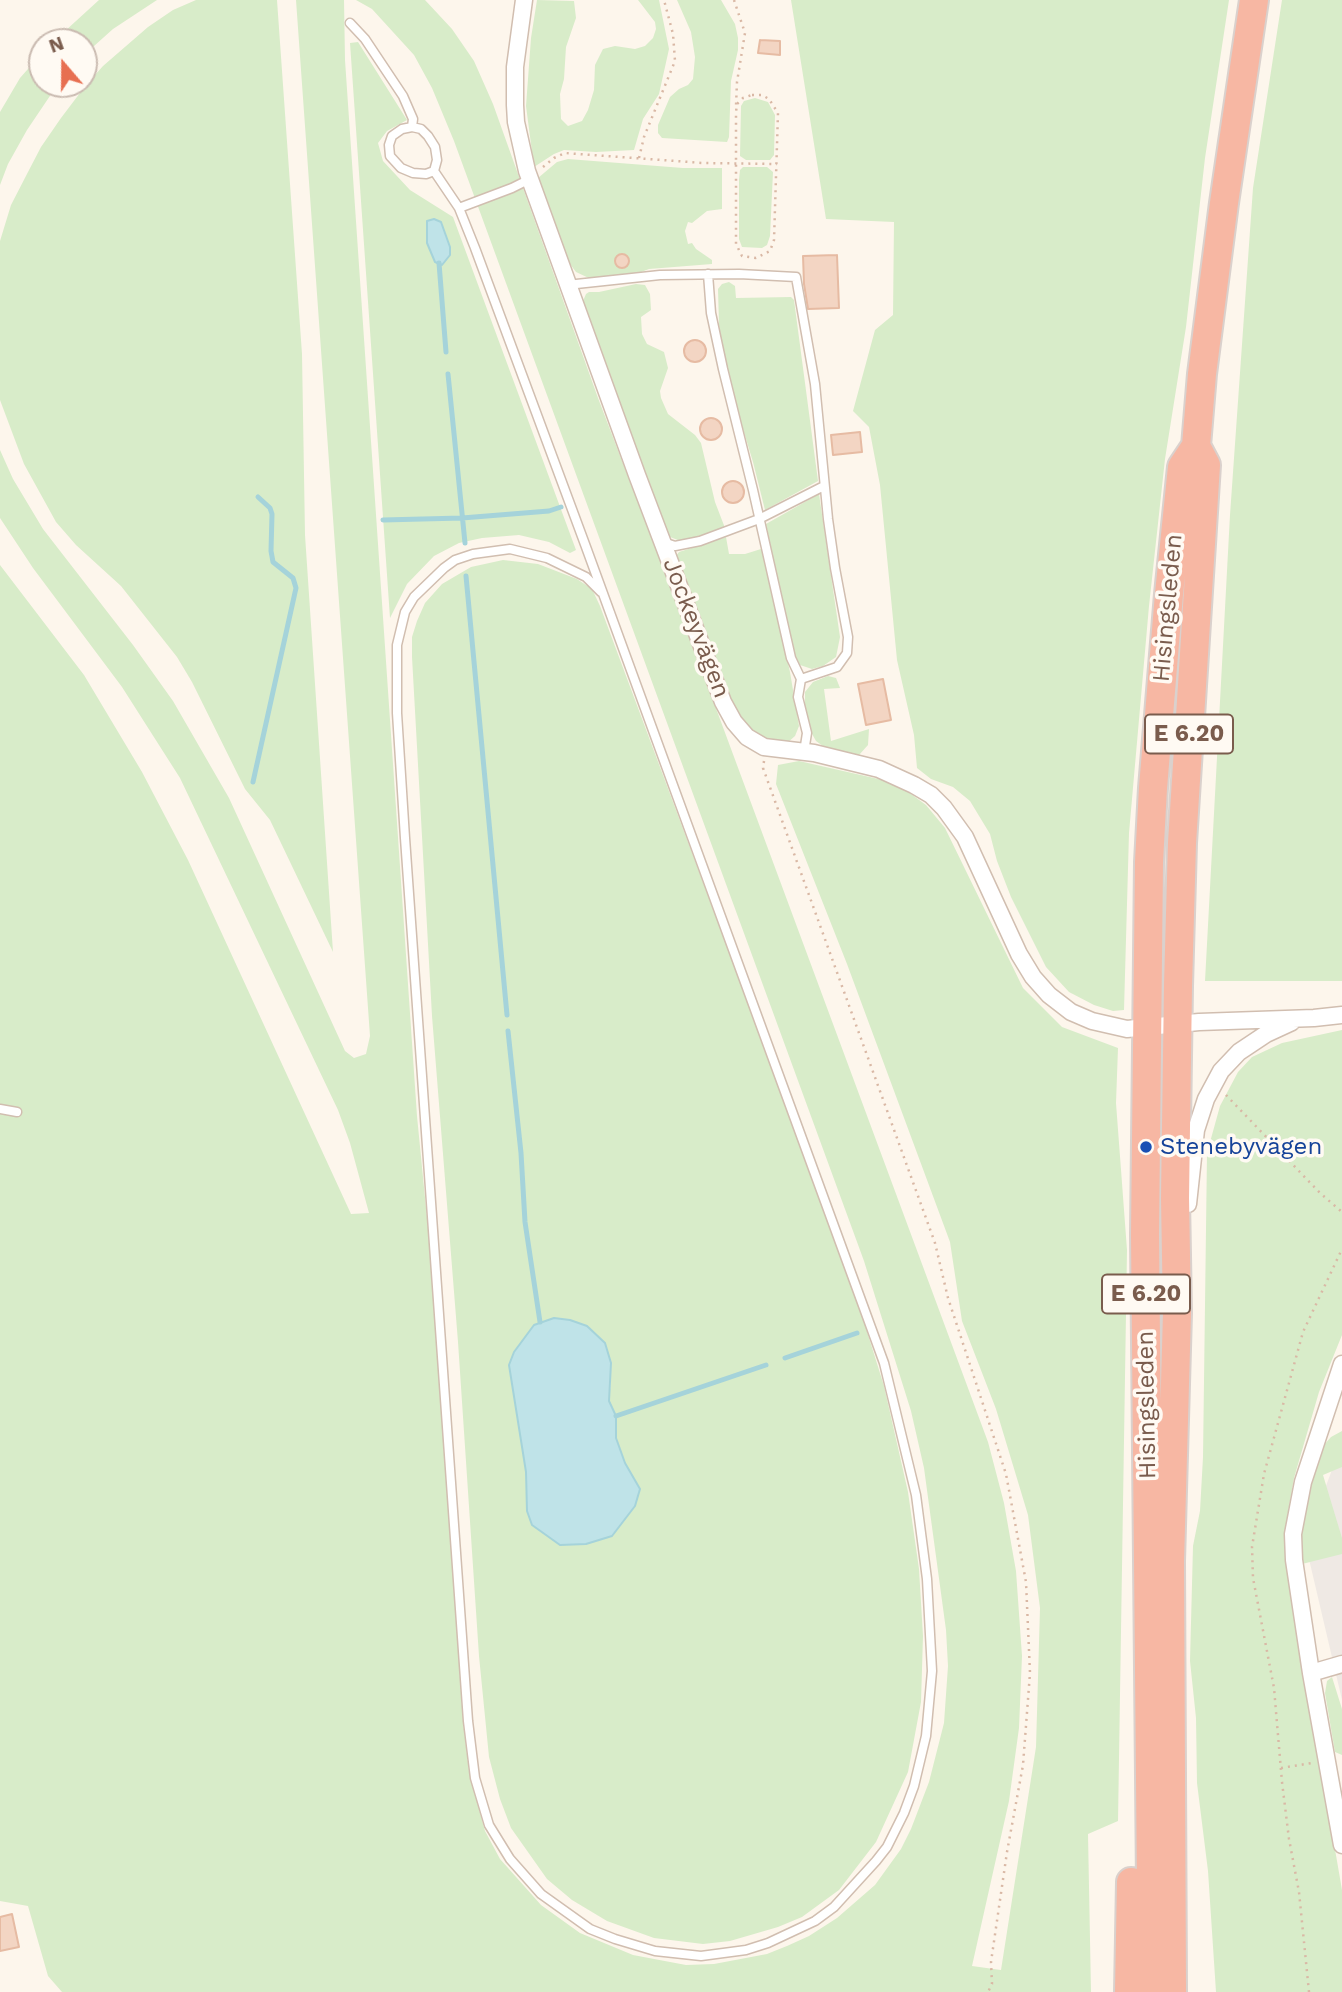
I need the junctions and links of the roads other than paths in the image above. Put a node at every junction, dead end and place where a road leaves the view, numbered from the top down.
1 (524, 0) edge
2 (1254, 0) edge
3 (350, 23) dead end
4 (412, 127) junction
5 (434, 171) junction
6 (530, 179) junction
7 (459, 208) junction
8 (708, 274) junction
9 (567, 285) junction
10 (1196, 446) junction
11 (824, 486) junction
12 (759, 519) junction
13 (663, 542) junction
14 (601, 592) junction
15 (801, 679) junction
16 (804, 752) junction
17 (1342, 1015) edge
18 (1301, 1019) junction
19 (1178, 1025) junction
20 (1149, 1027) junction
21 (0, 1109) edge
22 (17, 1112) dead end
23 (1176, 1266) junction
24 (1342, 1364) edge
25 (1338, 1391) edge
26 (1160, 1561) junction
27 (1342, 1664) edge
28 (1311, 1673) junction
29 (1342, 1844) edge
30 (1129, 1992) edge
31 (1152, 1992) edge
32 (1172, 1992) edge
33 (1191, 1992) edge

1 - 6 street, Jockeyvägen
2 - 10 highway, Hisingsleden / E 6.20
3 - 4 lane
4 - 5 lane
4 - 5 lane
5 - 7 lane
6 - 7 lane
6 - 9 street, Jockeyvägen
7 - 14 lane
8 - 9 lane
8 - 11 lane
8 - 12 lane
9 - 13 street, Jockeyvägen
10 - 19 highway, Hisingsleden / E 6.20
10 - 20 highway, Hisingsleden / E 6.20
11 - 12 lane
11 - 15 lane
12 - 13 lane
12 - 15 lane
13 - 16 street, Jockeyvägen
14 - 14 lane
15 - 16 lane
16 - 20 street
17 - 18 street
18 - 19 street
18 - 23 street
19 - 20 street
19 - 23 highway, Hisingsleden / E 6.20
20 - 26 highway, Hisingsleden / E 6.20
21 - 22 lane
23 - 26 highway, Hisingsleden / E 6.20
24 - 25 street
25 - 28 street
26 - 30 highway
26 - 31 highway, Hisingsleden / E 6.20
26 - 32 highway, Hisingsleden / E 6.20
26 - 33 highway
27 - 28 street
28 - 29 street

